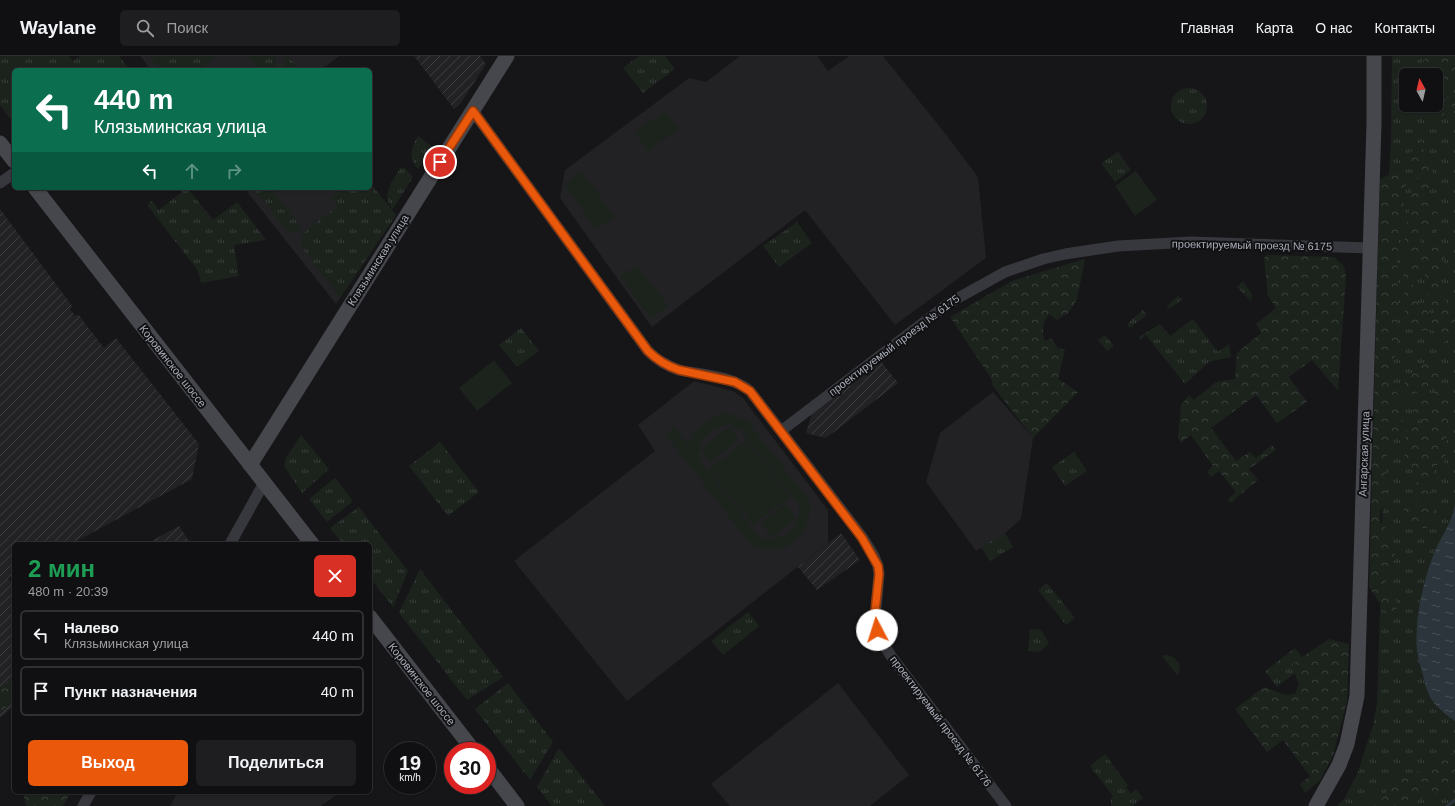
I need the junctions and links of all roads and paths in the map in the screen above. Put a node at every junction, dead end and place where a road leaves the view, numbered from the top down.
1 (507, 56) edge
2 (1364, 56) edge
3 (1374, 56) edge
4 (1374, 93) junction
5 (473, 111) junction
6 (0, 143) edge
7 (12, 158) edge
8 (12, 174) edge
9 (0, 183) edge
10 (37, 190) edge
11 (1370, 248) junction
12 (781, 431) junction
13 (250, 465) junction
14 (264, 483) junction
15 (231, 542) edge
16 (310, 542) edge
17 (372, 620) edge
18 (467, 742) edge
19 (496, 779) edge
20 (90, 794) edge
21 (83, 806) edge
22 (517, 806) edge
23 (1006, 806) edge
24 (1316, 806) edge

1 - 5 street, Клязьминская улица
2 - 4 street, Ангарская улица
3 - 4 street, Ангарская улица
4 - 11 street, Ангарская улица
5 - 12 street, проектируемый проезд № 6176
5 - 13 street, Клязьминская улица
6 - 7 street
8 - 9 street
10 - 13 street, Коровинское шоссе
11 - 12 street, проектируемый проезд № 6175
11 - 24 street, Ангарская улица
12 - 23 street, проектируемый проезд № 6176
13 - 14 street, Коровинское шоссе
14 - 15 street
14 - 16 street, Коровинское шоссе
17 - 18 street, Коровинское шоссе
19 - 22 street
20 - 21 street

